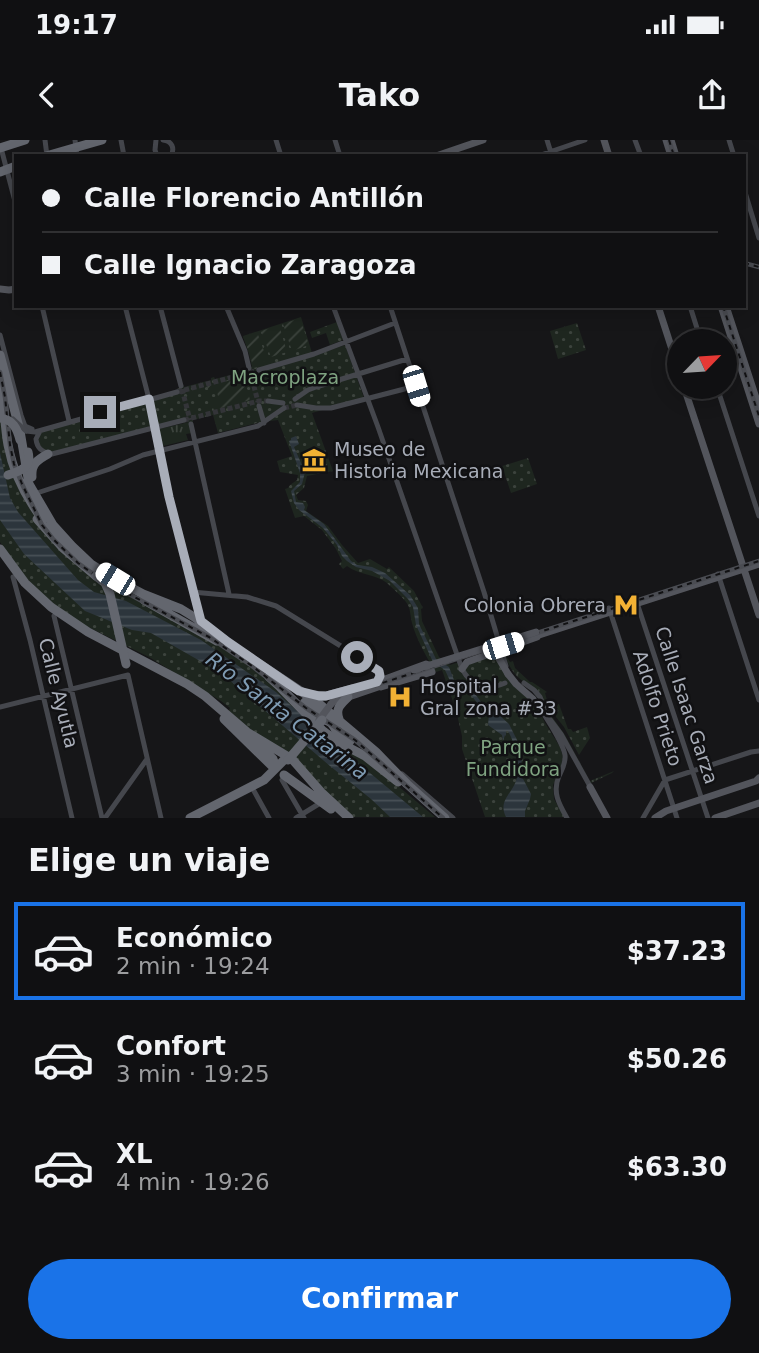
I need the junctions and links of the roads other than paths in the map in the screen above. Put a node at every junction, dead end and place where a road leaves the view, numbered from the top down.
1 (25, 140) edge
2 (102, 140) edge
3 (455, 140) edge
4 (483, 140) edge
5 (547, 140) edge
6 (585, 140) edge
7 (156, 142) edge
8 (0, 148) edge
9 (76, 148) edge
10 (458, 149) junction
11 (54, 154) edge
12 (171, 154) edge
13 (442, 154) edge
14 (552, 154) edge
15 (2, 173) edge
16 (746, 196) edge
17 (14, 200) edge
18 (759, 238) edge
19 (0, 289) edge
20 (12, 289) edge
21 (0, 297) edge
22 (43, 308) edge
23 (126, 308) edge
24 (160, 308) edge
25 (228, 308) edge
26 (334, 308) edge
27 (391, 308) edge
28 (661, 308) edge
29 (661, 308) edge
30 (691, 308) edge
31 (722, 308) edge
32 (727, 308) edge
33 (395, 323) junction
34 (668, 329) edge
35 (697, 329) edge
36 (667, 330) edge
37 (0, 335) edge
38 (346, 342) junction
39 (404, 351) junction
40 (3, 357) edge
41 (407, 359) junction
42 (396, 362) junction
43 (249, 368) tunnel mouth
44 (259, 370) tunnel mouth
45 (0, 373) edge
46 (357, 374) junction
47 (413, 378) junction
48 (416, 386) junction
49 (404, 389) junction
50 (12, 396) junction
51 (149, 399) junction
52 (367, 399) junction
53 (690, 399) edge
54 (721, 399) edge
55 (268, 401) tunnel mouth
56 (259, 405) tunnel mouth
57 (758, 412) edge
58 (0, 418) edge
59 (184, 420) tunnel mouth
60 (69, 421) junction
61 (264, 423) junction
62 (191, 424) tunnel mouth
63 (759, 424) edge
64 (156, 427) junction
65 (44, 428) junction
66 (196, 442) junction
67 (159, 450) junction
68 (49, 454) junction
69 (4, 477) edge
70 (29, 484) junction
71 (37, 493) junction
72 (759, 516) edge
73 (60, 532) junction
74 (0, 549) edge
75 (0, 559) edge
76 (759, 562) edge
77 (745, 566) junction
78 (718, 575) junction
79 (13, 577) junction
80 (692, 584) junction
81 (192, 592) junction
82 (203, 592) junction
83 (229, 594) junction
84 (195, 599) junction
85 (759, 602) edge
86 (637, 603) junction
87 (610, 610) junction
88 (759, 615) edge
89 (54, 616) junction
90 (201, 621) junction
91 (547, 630) junction
92 (534, 634) junction
93 (500, 646) junction
94 (486, 651) junction
95 (461, 654) junction
96 (467, 662) junction
97 (462, 669) junction
98 (128, 675) junction
99 (379, 682) junction
100 (505, 683) dead end
101 (524, 683) dead end
102 (71, 690) junction
103 (299, 691) junction
104 (350, 693) junction
105 (44, 696) junction
106 (533, 699) junction
107 (759, 700) edge
108 (307, 702) dead end
109 (0, 707) edge
110 (317, 720) junction
111 (340, 721) junction
112 (246, 736) junction
113 (564, 744) junction
114 (759, 750) edge
115 (572, 753) junction
116 (565, 754) junction
117 (382, 758) junction
118 (286, 759) junction
119 (145, 760) junction
120 (272, 766) dead end
121 (692, 771) junction
122 (283, 778) junction
123 (759, 778) edge
124 (266, 779) junction
125 (665, 780) junction
126 (590, 787) joint
127 (251, 790) junction
128 (702, 799) junction
129 (322, 802) junction
130 (759, 803) edge
131 (222, 804) junction
132 (675, 808) junction
133 (160, 816) edge
134 (302, 816) edge
135 (72, 817) edge
136 (103, 817) edge
137 (184, 817) edge
138 (190, 817) edge
139 (197, 817) edge
140 (203, 817) edge
141 (269, 817) edge
142 (343, 817) edge
143 (349, 817) edge
144 (443, 817) edge
145 (453, 817) edge
146 (567, 817) edge
147 (608, 817) edge
148 (643, 817) edge
149 (655, 817) edge
150 (677, 817) edge
151 (708, 817) edge
152 (715, 817) edge

1 - 8 highway
2 - 9 highway
3 - 10 street
4 - 10 main road
5 - 14 street
6 - 14 street
7 - 12 street
8 - 15 street
9 - 11 highway
10 - 13 main road
15 - 17 street
16 - 18 street
19 - 20 main road
20 - 21 main road
22 - 60 street
23 - 51 street
24 - 51 street
25 - 43 street
26 - 38 street
27 - 33 street
28 - 34 main road
29 - 36 main road
30 - 35 street
31 - 57 main road
32 - 57 main road
33 - 38 street
33 - 39 street
37 - 40 street
38 - 44 street
38 - 46 street
39 - 41 street
39 - 42 street
40 - 50 highway
40 - 65 street
41 - 42 street
41 - 47 street
42 - 46 street
45 - 98 highway, bridge
45 - 110 highway
46 - 52 street
46 - 52 street
47 - 48 street
47 - 49 street
48 - 49 street
48 - 93 street
49 - 52 street
50 - 69 highway, bridge
50 - 70 highway
51 - 60 street
51 - 64 street
52 - 95 street
53 - 77 main road
54 - 72 street
55 - 61 street
56 - 61 street
57 - 63 main road
58 - 65 street, bridge
58 - 70 highway, bridge
59 - 64 street
60 - 65 street
61 - 66 street
62 - 66 street
64 - 67 street
64 - 68 street
65 - 68 street
66 - 67 street
66 - 83 street
67 - 71 street
67 - 81 street
68 - 69 street, bridge
68 - 71 highway
70 - 73 highway
71 - 73 highway
73 - 90 highway
74 - 112 highway
75 - 79 highway
76 - 77 main road
77 - 78 main road
77 - 85 main road
77 - 88 main road
78 - 80 main road
78 - 80 main road
78 - 107 street
79 - 89 highway
79 - 105 street, Calle Ayutla
80 - 86 main road
80 - 87 main road
81 - 82 street
81 - 84 street
82 - 83 street
82 - 84 street
83 - 99 street
84 - 90 street
86 - 87 main road
86 - 121 street, Calle Isaac Garza
87 - 91 main road
87 - 125 street, Adolfo Prieto
89 - 102 street
89 - 112 highway
90 - 103 highway
91 - 92 main road
91 - 93 main road
92 - 94 main road, bridge
92 - 99 main road, bridge
93 - 95 main road
93 - 96 main road
93 - 106 street
94 - 99 main road, bridge
94 - 106 main road, bridge
95 - 96 main road
95 - 97 street
96 - 97 main road
97 - 100 street
98 - 102 street
98 - 119 street
99 - 99 main road
99 - 104 main road
101 - 113 street
102 - 105 street
102 - 136 street
103 - 104 highway
103 - 110 highway
103 - 111 highway
104 - 110 main road, bridge
104 - 111 highway
105 - 109 street
105 - 135 street, Calle Ayutla
106 - 113 street
108 - 110 highway
110 - 118 highway, bridge
110 - 144 highway
111 - 117 highway
112 - 118 highway
112 - 120 highway
112 - 124 highway
113 - 115 street
113 - 116 street
114 - 121 street
115 - 116 street
115 - 126 street
116 - 146 street
117 - 144 highway
117 - 145 street
118 - 124 highway
118 - 127 highway
118 - 143 highway
119 - 133 street
119 - 136 street
121 - 125 street
121 - 128 street, Calle Isaac Garza
122 - 124 highway
122 - 129 highway
122 - 134 street
123 - 128 main road
124 - 127 highway
125 - 132 street, Adolfo Prieto
125 - 148 street
126 - 147 main road
127 - 131 highway
127 - 141 street
128 - 132 main road
128 - 151 street, Calle Isaac Garza
129 - 134 street
129 - 142 highway
130 - 152 main road
131 - 137 highway
131 - 138 highway
131 - 139 highway
131 - 140 highway
132 - 149 main road
132 - 150 street, Adolfo Prieto

